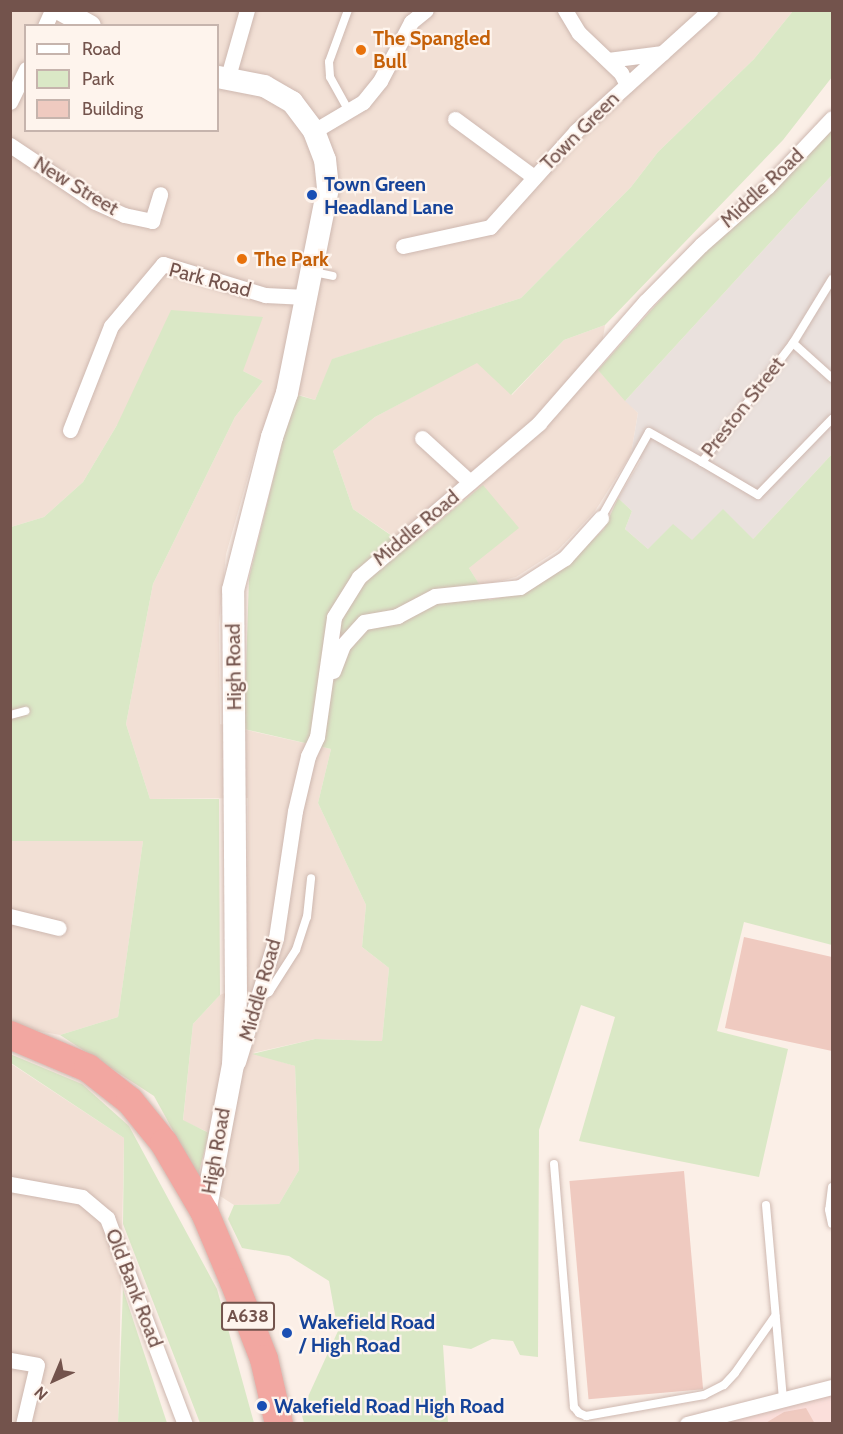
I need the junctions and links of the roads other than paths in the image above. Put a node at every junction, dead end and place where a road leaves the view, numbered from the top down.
1 (52, 10) edge
2 (61, 10) edge
3 (247, 10) edge
4 (348, 10) edge
5 (426, 10) edge
6 (565, 10) edge
7 (710, 10) edge
8 (46, 24) edge
9 (86, 24) edge
10 (663, 53) junction
11 (608, 60) junction
12 (24, 73) edge
13 (222, 79) edge
14 (627, 85) junction
15 (10, 102) edge
16 (350, 112) junction
17 (832, 118) edge
18 (455, 119) dead end
19 (314, 131) junction
20 (10, 145) edge
21 (534, 177) junction
22 (160, 195) dead end
23 (404, 246) dead end
24 (832, 279) edge
25 (306, 297) junction
26 (793, 343) junction
27 (832, 378) edge
28 (832, 418) edge
29 (70, 430) dead end
30 (422, 438) dead end
31 (702, 462) junction
32 (470, 482) junction
33 (601, 518) joint
34 (25, 711) dead end
35 (10, 715) edge
36 (317, 737) junction
37 (311, 878) dead end
38 (10, 915) edge
39 (59, 928) dead end
40 (257, 997) junction
41 (10, 1035) edge
42 (233, 1065) junction
43 (554, 1164) dead end
44 (10, 1184) edge
45 (832, 1187) edge
46 (766, 1205) dead end
47 (205, 1213) junction
48 (832, 1224) edge
49 (776, 1316) junction
50 (10, 1360) edge
51 (832, 1387) edge
52 (783, 1398) junction
53 (23, 1424) edge
54 (185, 1424) edge
55 (279, 1424) edge
56 (687, 1424) edge

1 - 8 street
2 - 9 street
3 - 13 street
4 - 16 lane
5 - 16 street
6 - 11 street
7 - 10 street, Town Green
10 - 11 street
10 - 14 street, Town Green
11 - 14 street
12 - 15 street
13 - 19 street, High Road
14 - 21 street, Town Green
16 - 19 street
17 - 32 street, Middle Road
18 - 21 street, Town Green
19 - 25 street, High Road
20 - 22 street, New Street
21 - 23 street, Town Green
24 - 26 lane, Preston Street
25 - 29 street, Park Road
25 - 42 street, High Road
26 - 27 lane
26 - 31 lane, Preston Street
28 - 31 lane
30 - 32 street
31 - 33 lane, Preston Street
32 - 36 street, Middle Road
33 - 36 street
34 - 35 lane
36 - 40 street, Middle Road
37 - 40 lane
38 - 39 street
40 - 42 street, Middle Road
41 - 47 highway, A638
42 - 47 street, High Road
43 - 49 lane
44 - 54 street, Old Bank Road
45 - 48 lane
46 - 49 lane
47 - 55 highway, A638
49 - 52 lane
50 - 53 street
51 - 52 street
52 - 56 street

